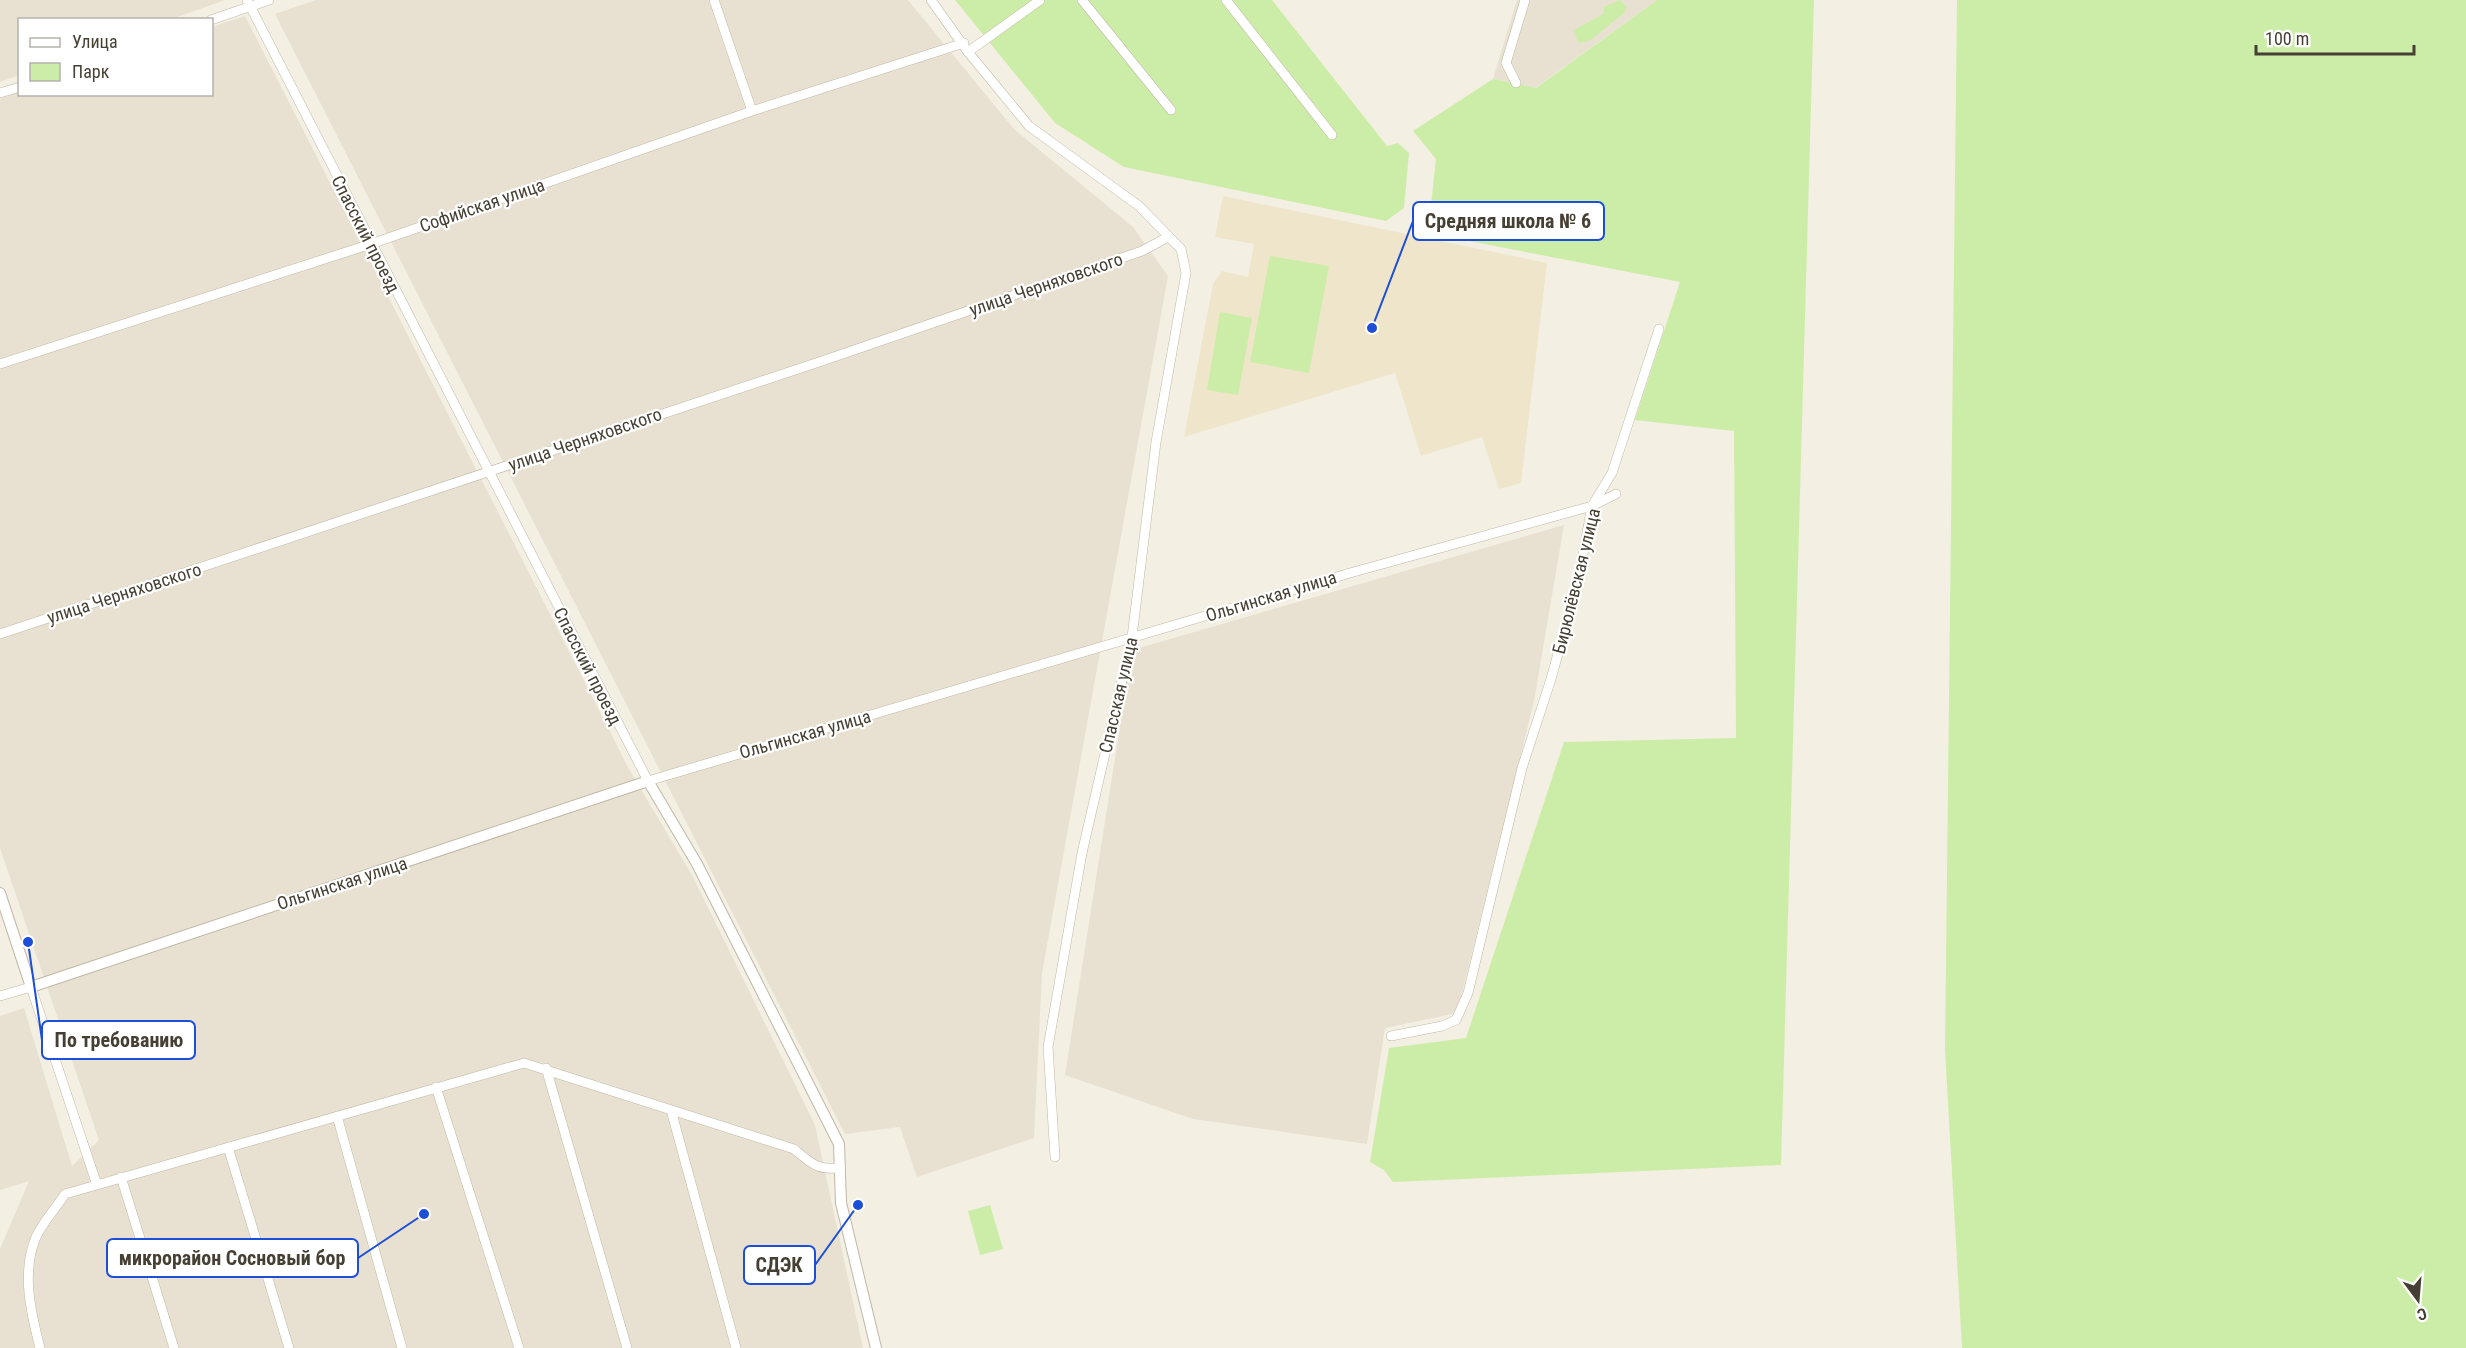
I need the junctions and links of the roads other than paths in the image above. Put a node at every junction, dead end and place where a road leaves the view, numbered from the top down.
1 (269, 0) edge
2 (714, 0) edge
3 (931, 0) edge
4 (1040, 0) edge
5 (1082, 0) edge
6 (1226, 0) edge
7 (1525, 0) edge
8 (248, 3) edge
9 (213, 19) edge
10 (966, 48) junction
11 (1516, 83) dead end
12 (18, 88) edge
13 (0, 93) edge
14 (1171, 110) dead end
15 (752, 111) junction
16 (1332, 135) dead end
17 (1168, 237) junction
18 (371, 244) junction
19 (1659, 329) dead end
20 (0, 364) edge
21 (489, 472) junction
22 (1616, 494) dead end
23 (1592, 506) junction
24 (0, 634) edge
25 (1132, 637) junction
26 (648, 781) junction
27 (0, 893) edge
28 (31, 987) junction
29 (0, 996) edge
30 (1391, 1036) dead end
31 (546, 1068) junction
32 (436, 1087) junction
33 (671, 1110) junction
34 (338, 1116) junction
35 (228, 1147) junction
36 (1055, 1157) dead end
37 (840, 1168) junction
38 (121, 1177) junction
39 (97, 1185) junction
40 (40, 1348) edge
41 (174, 1348) edge
42 (289, 1348) edge
43 (402, 1348) edge
44 (519, 1348) edge
45 (627, 1348) edge
46 (736, 1348) edge
47 (876, 1348) edge

1 - 8 street
2 - 15 street
3 - 10 street, Спасская улица
4 - 10 street, Софийская улица
5 - 14 street
6 - 16 street
7 - 11 street
8 - 9 street
8 - 18 street, Спасский проезд
10 - 15 street, Софийская улица
10 - 17 street, Спасская улица
12 - 13 street
15 - 18 street, Софийская улица
17 - 21 street, улица Черняховского
17 - 25 street, Спасская улица
18 - 20 street, Софийская улица
18 - 21 street, Спасский проезд
19 - 23 street, Бирюлёвская улица
21 - 24 street, улица Черняховского
21 - 26 street, Спасский проезд
22 - 23 street, Ольгинская улица
23 - 25 street, Ольгинская улица
23 - 30 street, Бирюлёвская улица
25 - 26 street, Ольгинская улица
25 - 36 street, Спасская улица
26 - 28 street, Ольгинская улица
26 - 37 street, Спасский проезд
27 - 28 street
28 - 29 street, Ольгинская улица
28 - 39 street
31 - 32 street
31 - 33 street
31 - 45 street
32 - 34 street
32 - 44 street
33 - 37 street
33 - 46 street
34 - 35 street
34 - 43 street
35 - 38 street
35 - 42 street
37 - 47 street, Спасский проезд
38 - 39 street
38 - 41 street
39 - 40 street

